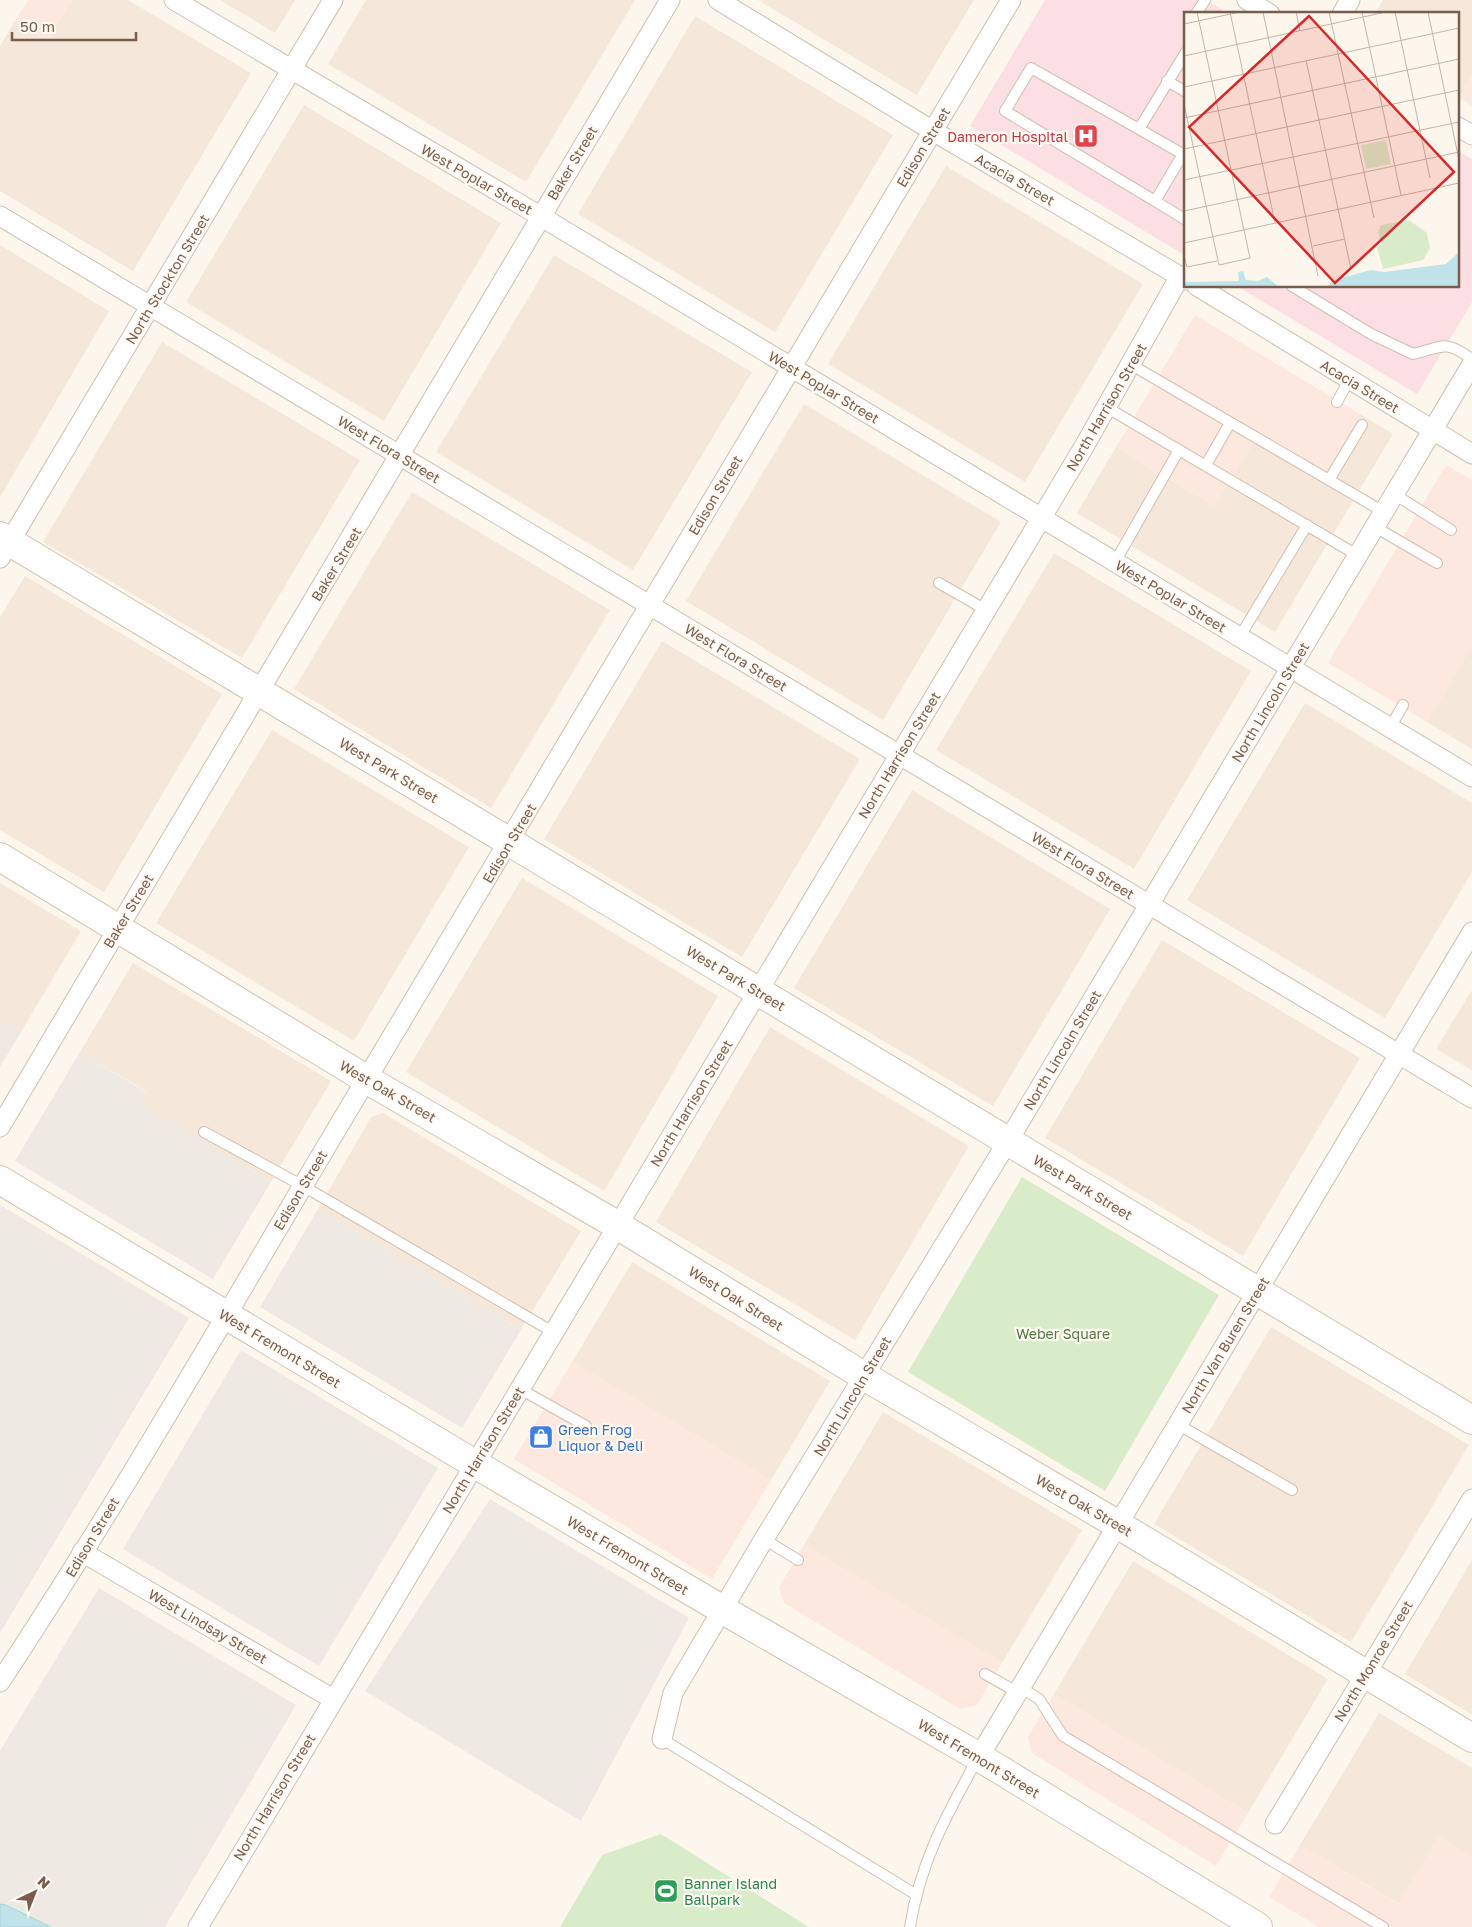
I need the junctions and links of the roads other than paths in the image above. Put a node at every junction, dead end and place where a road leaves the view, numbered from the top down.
1 (174, 0) edge
2 (333, 0) edge
3 (670, 0) edge
4 (718, 0) edge
5 (1011, 0) edge
6 (1205, 0) edge
7 (1247, 0) edge
8 (1350, 0) edge
9 (1197, 12) edge
10 (1267, 12) edge
11 (1343, 12) edge
12 (1184, 55) edge
13 (291, 70) junction
14 (1167, 81) junction
15 (1184, 91) edge
16 (1460, 128) edge
17 (1139, 129) junction
18 (933, 131) junction
19 (1472, 135) edge
20 (1184, 155) edge
21 (1155, 201) junction
22 (0, 216) edge
23 (540, 216) junction
24 (1184, 219) edge
25 (1184, 274) edge
26 (1200, 288) edge
27 (1295, 288) edge
28 (150, 306) junction
29 (1472, 359) edge
30 (1130, 364) junction
31 (1472, 364) edge
32 (792, 368) junction
33 (1350, 380) junction
34 (1337, 402) dead end
35 (1106, 407) junction
36 (1230, 423) junction
37 (1362, 425) dead end
38 (1432, 430) junction
39 (1179, 450) junction
40 (1472, 454) edge
41 (400, 456) junction
42 (1206, 465) junction
43 (1329, 480) junction
44 (1394, 494) junction
45 (1041, 518) junction
46 (1379, 519) junction
47 (1308, 525) junction
48 (1451, 530) dead end
49 (3, 546) edge
50 (1358, 555) junction
51 (1114, 562) junction
52 (1438, 563) dead end
53 (939, 583) dead end
54 (649, 605) junction
55 (986, 610) junction
56 (1239, 638) junction
57 (1290, 668) junction
58 (259, 692) junction
59 (1403, 705) dead end
60 (1390, 728) junction
61 (899, 755) junction
62 (1472, 777) edge
63 (509, 842) junction
64 (0, 857) edge
65 (1149, 905) junction
66 (118, 929) junction
67 (1472, 932) edge
68 (758, 992) junction
69 (1399, 1054) junction
70 (366, 1079) junction
71 (1472, 1098) edge
72 (0, 1127) edge
73 (204, 1132) dead end
74 (1008, 1141) junction
75 (0, 1180) edge
76 (303, 1186) junction
77 (617, 1225) junction
78 (1257, 1292) junction
79 (226, 1316) junction
80 (553, 1332) junction
81 (864, 1376) junction
82 (520, 1388) junction
83 (1472, 1420) edge
84 (1178, 1424) junction
85 (586, 1426) dead end
86 (475, 1464) junction
87 (1292, 1490) dead end
88 (1472, 1499) edge
89 (1117, 1524) junction
90 (764, 1539) junction
91 (82, 1552) junction
92 (798, 1560) dead end
93 (723, 1610) junction
94 (985, 1674) dead end
95 (1364, 1674) junction
96 (0, 1682) edge
97 (1018, 1690) junction
98 (333, 1699) junction
99 (1472, 1738) edge
100 (662, 1739) joint
101 (979, 1757) junction
102 (1275, 1824) dead end
103 (915, 1894) junction
104 (198, 1927) edge
105 (910, 1927) edge
106 (1258, 1927) edge
107 (1383, 1927) edge

1 - 13 street, West Poplar Street
2 - 13 street, North Stockton Street
3 - 23 street, Baker Street
4 - 18 street, Acacia Street
5 - 18 street, Edison Street
6 - 9 lane
7 - 10 street
8 - 11 street
12 - 14 lane
13 - 23 street, West Poplar Street
13 - 28 street, North Stockton Street
14 - 15 lane
14 - 17 lane
16 - 19 street
17 - 20 lane
17 - 21 lane
18 - 25 street, Acacia Street
18 - 32 street, Edison Street
20 - 21 lane
21 - 24 lane
22 - 28 street, West Flora Street
23 - 32 street, West Poplar Street
23 - 41 street, Baker Street
25 - 30 street, North Harrison Street
26 - 33 street, Acacia Street
27 - 29 lane
28 - 41 street, West Flora Street
28 - 49 street, North Stockton Street
30 - 35 street, North Harrison Street
30 - 36 lane
31 - 38 street, North Lincoln Street
32 - 45 street, West Poplar Street
32 - 54 street, Edison Street
33 - 34 lane
33 - 38 street, Acacia Street
35 - 39 lane
35 - 45 street, North Harrison Street
36 - 42 lane
36 - 43 lane
37 - 43 lane
38 - 40 street, Acacia Street
38 - 44 street, North Lincoln Street
39 - 42 lane
39 - 51 lane
41 - 54 street, West Flora Street
41 - 58 street, Baker Street
42 - 47 lane
43 - 46 lane
44 - 46 street, North Lincoln Street
44 - 48 lane
45 - 51 street, West Poplar Street
45 - 55 street, North Harrison Street
46 - 50 street, North Lincoln Street
46 - 52 lane
47 - 50 lane
47 - 56 lane
49 - 58 street, West Park Street
50 - 57 street, North Lincoln Street
51 - 56 street, West Poplar Street
53 - 55 lane
54 - 61 street, West Flora Street
54 - 63 street, Edison Street
55 - 61 street, North Harrison Street
56 - 57 street, West Poplar Street
57 - 60 street, West Poplar Street
57 - 65 street, North Lincoln Street
58 - 63 street, West Park Street
58 - 66 street, Baker Street
59 - 60 lane
60 - 62 street, West Poplar Street
61 - 65 street, West Flora Street
61 - 68 street, North Harrison Street
63 - 68 street, West Park Street
63 - 70 street, Edison Street
64 - 66 street, West Oak Street
65 - 69 street, West Flora Street
65 - 74 street, North Lincoln Street
66 - 70 street, West Oak Street
66 - 72 street, Baker Street
67 - 69 street, North Van Buren Street
68 - 74 street, West Park Street
68 - 77 street, North Harrison Street
69 - 71 street, West Flora Street
69 - 78 street, North Van Buren Street
70 - 76 street, Edison Street
70 - 77 street, West Oak Street
73 - 76 lane
74 - 78 street, West Park Street
74 - 81 street, North Lincoln Street
75 - 79 street, West Fremont Street
76 - 79 street, Edison Street
76 - 80 lane
77 - 80 street, North Harrison Street
77 - 81 street, West Oak Street
78 - 83 street, West Park Street
78 - 84 street, North Van Buren Street
79 - 86 street, West Fremont Street
79 - 91 street, Edison Street
80 - 82 street, North Harrison Street
81 - 89 street, West Oak Street
81 - 90 street, North Lincoln Street
82 - 85 lane
82 - 86 street, North Harrison Street
84 - 87 lane
84 - 89 street, North Van Buren Street
86 - 93 street, West Fremont Street
86 - 98 street, North Harrison Street
88 - 95 street, North Monroe Street
89 - 95 street, West Oak Street
89 - 97 street, North Van Buren Street
90 - 92 lane
90 - 93 street, North Lincoln Street
91 - 96 street, Edison Street
91 - 98 street, West Lindsay Street
93 - 100 street, North Lincoln Street
93 - 101 street, West Fremont Street
94 - 97 lane
95 - 99 street, West Oak Street
95 - 102 street, North Monroe Street
97 - 101 street, North Van Buren Street
97 - 107 lane
98 - 104 street, North Harrison Street
100 - 103 lane
101 - 103 lane
101 - 106 street, West Fremont Street
103 - 105 lane

